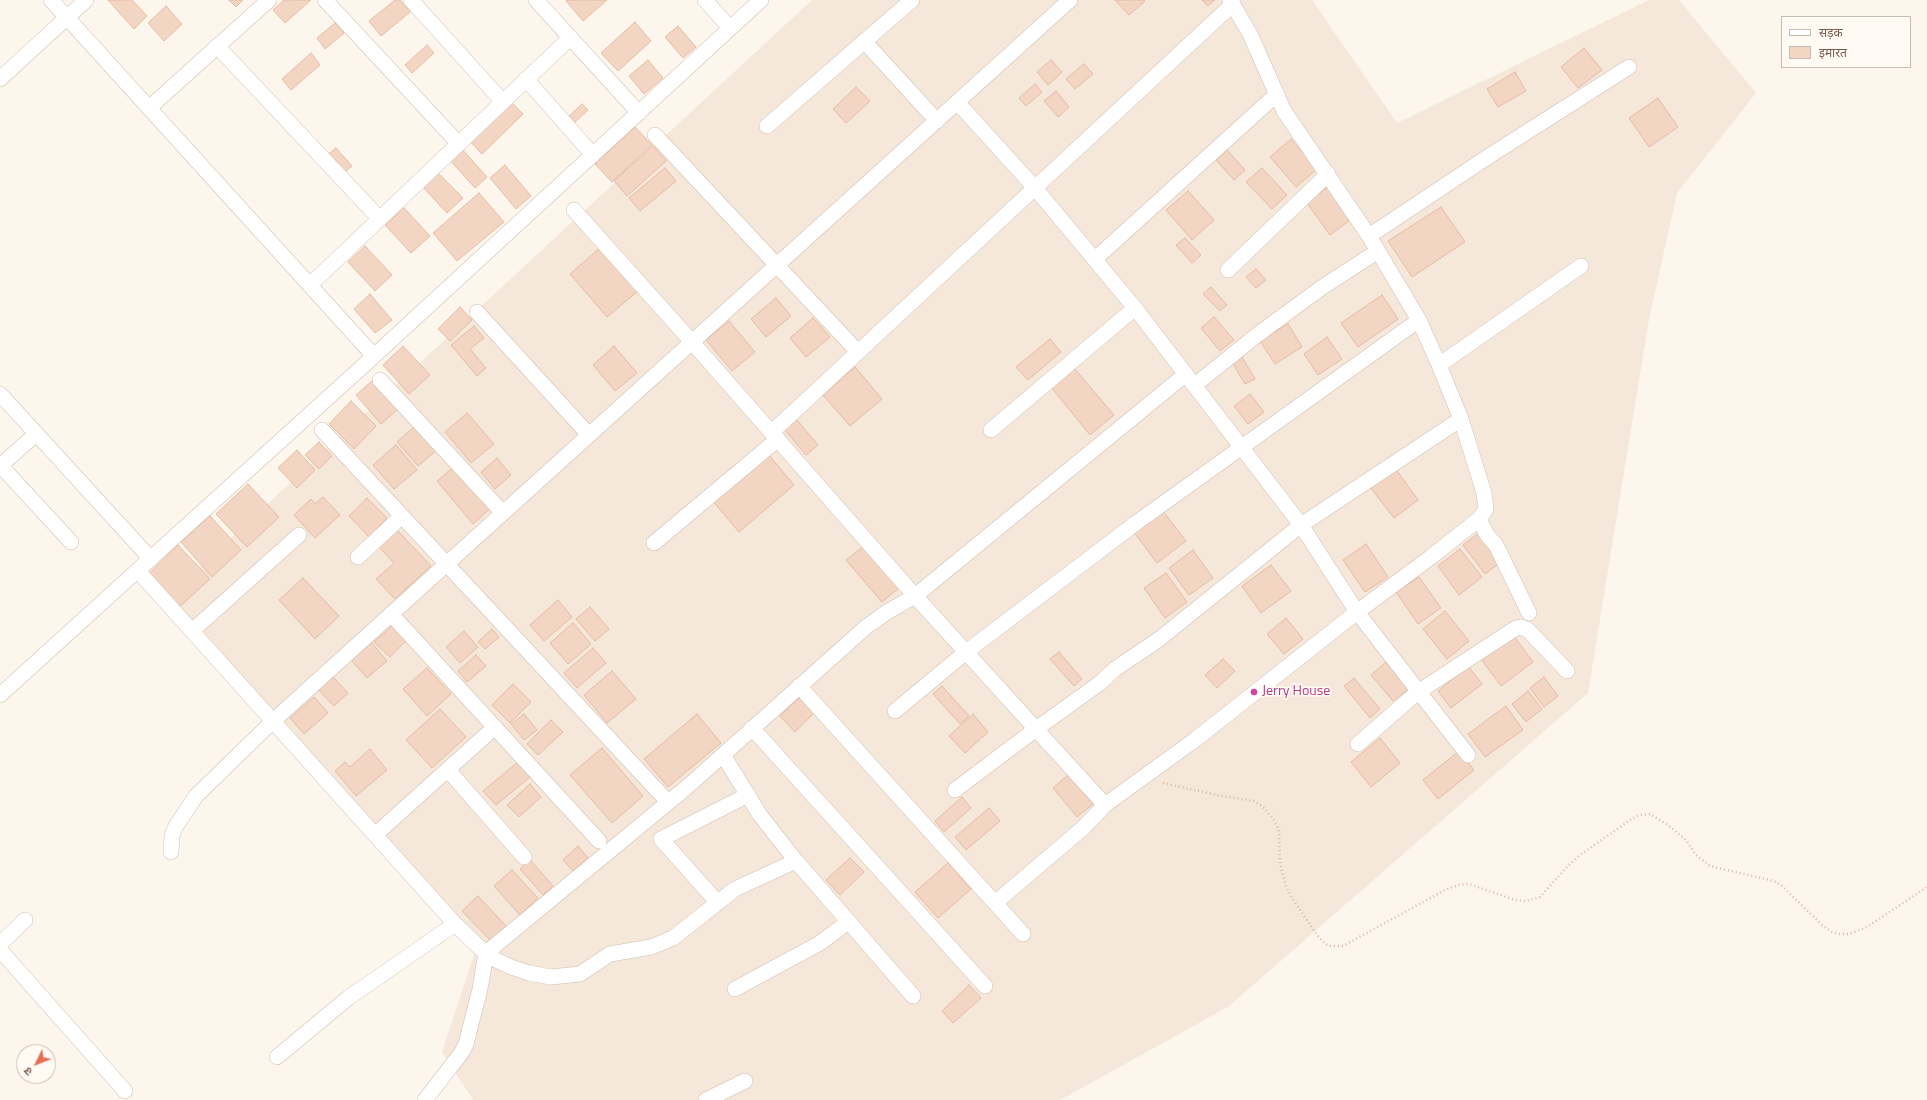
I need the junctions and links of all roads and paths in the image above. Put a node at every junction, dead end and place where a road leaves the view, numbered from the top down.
1 (51, 0) edge
2 (86, 0) edge
3 (269, 0) edge
4 (325, 0) edge
5 (412, 0) edge
6 (705, 0) edge
7 (761, 0) edge
8 (912, 0) edge
9 (1070, 0) edge
10 (540, 2) edge
11 (1231, 2) edge
12 (67, 18) junction
13 (730, 28) junction
14 (570, 38) junction
15 (864, 41) junction
16 (217, 46) junction
17 (1629, 67) dead end
18 (0, 79) edge
19 (526, 79) junction
20 (1277, 94) junction
21 (503, 102) junction
22 (957, 102) junction
23 (149, 108) junction
24 (638, 113) junction
25 (937, 120) junction
26 (767, 126) dead end
27 (655, 135) dead end
28 (458, 144) junction
29 (593, 155) junction
30 (1328, 174) junction
31 (1035, 188) junction
32 (574, 210) dead end
33 (380, 219) junction
34 (1369, 236) junction
35 (1378, 251) junction
36 (1095, 259) junction
37 (777, 265) junction
38 (1581, 266) dead end
39 (1228, 270) dead end
40 (310, 285) junction
41 (1136, 308) junction
42 (477, 312) dead end
43 (1419, 320) junction
44 (692, 342) junction
45 (858, 352) junction
46 (374, 356) junction
47 (1439, 365) junction
48 (1191, 379) junction
49 (380, 380) dead end
50 (0, 394) edge
51 (1461, 419) junction
52 (322, 430) dead end
53 (991, 430) dead end
54 (36, 434) junction
55 (589, 435) junction
56 (775, 436) junction
57 (1240, 448) junction
58 (0, 465) edge
59 (503, 513) junction
60 (402, 516) junction
61 (1479, 519) junction
62 (1301, 525) junction
63 (299, 535) dead end
64 (71, 542) dead end
65 (654, 543) dead end
66 (358, 557) dead end
67 (151, 559) junction
68 (447, 564) junction
69 (138, 571) junction
70 (915, 596) junction
71 (1357, 612) junction
72 (1529, 613) dead end
73 (390, 614) junction
74 (192, 631) junction
75 (966, 652) junction
76 (1567, 671) dead end
77 (799, 686) junction
78 (1418, 692) junction
79 (0, 695) edge
80 (895, 711) dead end
81 (273, 721) junction
82 (495, 727) junction
83 (752, 728) junction
84 (1036, 729) junction
85 (1358, 744) dead end
86 (723, 755) junction
87 (1468, 755) dead end
88 (448, 770) junction
89 (1144, 778) junction
90 (955, 790) dead end
91 (748, 795) junction
92 (668, 802) junction
93 (1105, 805) junction
94 (376, 834) junction
95 (600, 841) dead end
96 (171, 852) dead end
97 (524, 857) dead end
98 (796, 861) junction
99 (1927, 887) edge
100 (718, 903) junction
101 (995, 903) junction
102 (25, 920) dead end
103 (848, 922) junction
104 (455, 924) junction
105 (1023, 934) dead end
106 (0, 944) edge
107 (0, 950) edge
108 (486, 953) junction
109 (985, 986) dead end
110 (735, 989) dead end
111 (913, 996) dead end
112 (278, 1057) dead end
113 (746, 1081) dead end
114 (125, 1091) dead end
115 (425, 1100) edge
116 (706, 1100) edge

1 - 12 street
2 - 12 street
3 - 16 street
4 - 28 street
5 - 21 street
6 - 13 street
7 - 13 street
8 - 15 street
9 - 22 street
10 - 14 street
11 - 20 street
11 - 31 street
12 - 18 street
12 - 23 street
13 - 24 street
14 - 19 street
14 - 24 street
15 - 25 street
15 - 26 street
16 - 23 street
16 - 33 street
17 - 34 street
19 - 21 street
19 - 29 street
20 - 30 street
20 - 36 street
21 - 28 street
22 - 25 street
22 - 31 street
23 - 40 street
24 - 29 street
25 - 37 street
27 - 37 street
28 - 33 street
29 - 46 street
30 - 34 street
30 - 39 street
31 - 36 street
31 - 45 street
32 - 44 street
33 - 40 street
34 - 35 street
35 - 43 street
35 - 48 street
36 - 41 street
37 - 44 street
37 - 45 street
38 - 47 street
40 - 46 street
41 - 48 street
41 - 53 street
42 - 55 street
43 - 47 street
43 - 57 street
44 - 55 street
44 - 56 street
45 - 56 street
46 - 67 street
47 - 51 street
48 - 57 street
48 - 70 street
49 - 59 street
50 - 54 street
51 - 61 street
51 - 62 street
52 - 60 street
54 - 58 street
54 - 67 street
55 - 59 street
56 - 65 street
56 - 70 street
57 - 62 street
57 - 75 street
58 - 64 street
59 - 68 street
60 - 66 street
60 - 68 street
61 - 71 street
61 - 72 street
62 - 71 street
62 - 84 street
63 - 74 street
67 - 69 street
68 - 73 street
68 - 92 street
69 - 74 street
69 - 79 street
70 - 75 street
70 - 77 street
71 - 78 street
71 - 89 street
73 - 81 street
73 - 82 street
74 - 81 street
75 - 80 street
75 - 84 street
76 - 78 street
77 - 83 street
77 - 101 street
78 - 85 street
78 - 87 street
81 - 94 street
81 - 96 street
82 - 88 street
82 - 95 street
83 - 86 street
83 - 109 street
84 - 90 street
84 - 93 street
86 - 91 street
86 - 92 street
88 - 94 street
88 - 97 street
89 - 93 street
89 - 99 path
91 - 98 street
91 - 100 street
92 - 108 street
93 - 101 street
94 - 104 street
98 - 100 street
98 - 103 street
100 - 108 street
101 - 105 street
102 - 106 street
103 - 110 street
103 - 111 street
104 - 108 street
104 - 112 street
107 - 114 street
108 - 115 street
113 - 116 street

